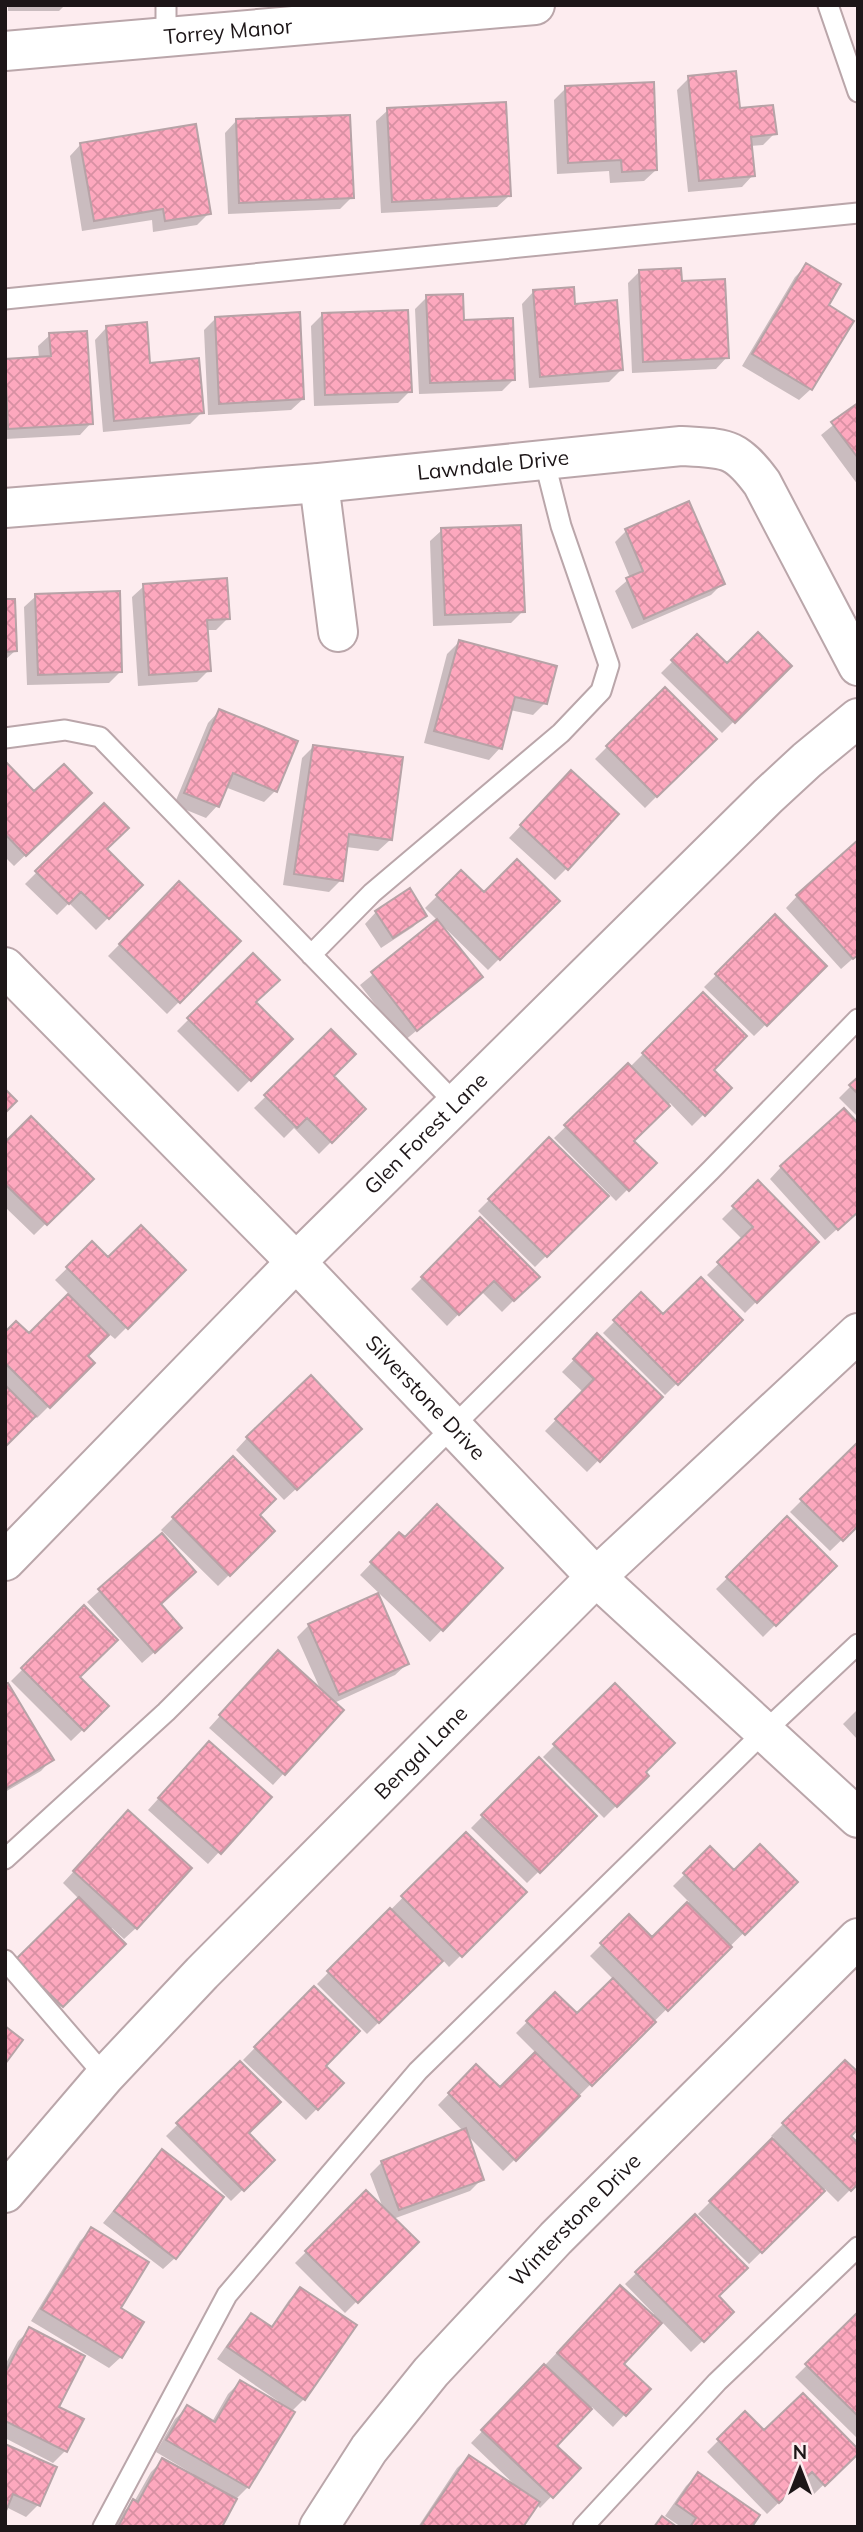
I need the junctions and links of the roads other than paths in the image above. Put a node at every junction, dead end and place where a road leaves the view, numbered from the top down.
1 (535, 5) edge
2 (828, 5) edge
3 (435, 9) edge
4 (166, 21) edge
5 (5, 51) edge
6 (858, 92) edge
7 (858, 213) edge
8 (5, 299) edge
9 (544, 460) junction
10 (319, 483) junction
11 (5, 508) edge
12 (338, 632) dead end
13 (858, 666) edge
14 (858, 718) edge
15 (5, 738) edge
16 (312, 955) junction
17 (5, 967) edge
18 (858, 1019) edge
19 (456, 1104) junction
20 (296, 1262) junction
21 (858, 1333) edge
22 (453, 1426) junction
23 (5, 1561) edge
24 (596, 1577) junction
25 (858, 1644) edge
26 (764, 1731) junction
27 (858, 1818) edge
28 (5, 1859) edge
29 (858, 1938) edge
30 (5, 1960) edge
31 (105, 2077) junction
32 (5, 2193) edge
33 (858, 2247) edge
34 (103, 2527) edge
35 (319, 2527) edge
36 (583, 2527) edge

1 - 3 street, Torrey Manor
2 - 6 lane
3 - 4 street, Torrey Manor
4 - 5 street, Torrey Manor
7 - 8 lane
9 - 10 street, Lawndale Drive
9 - 13 street, Lawndale Drive
9 - 16 lane
10 - 11 street, Lawndale Drive
10 - 12 street
14 - 19 street, Glen Forest Lane
15 - 16 lane
16 - 19 lane
17 - 20 street, Silverstone Drive
18 - 22 lane
19 - 20 street, Glen Forest Lane
20 - 22 street, Silverstone Drive
20 - 23 street, Glen Forest Lane
21 - 24 street, Bengal Lane
22 - 24 street, Silverstone Drive
22 - 28 lane
24 - 26 street, Silverstone Drive
24 - 31 street, Bengal Lane
25 - 26 lane
26 - 27 street, Silverstone Drive
26 - 34 lane
29 - 35 street, Winterstone Drive
30 - 31 lane
31 - 32 street, Bengal Lane
33 - 36 lane

